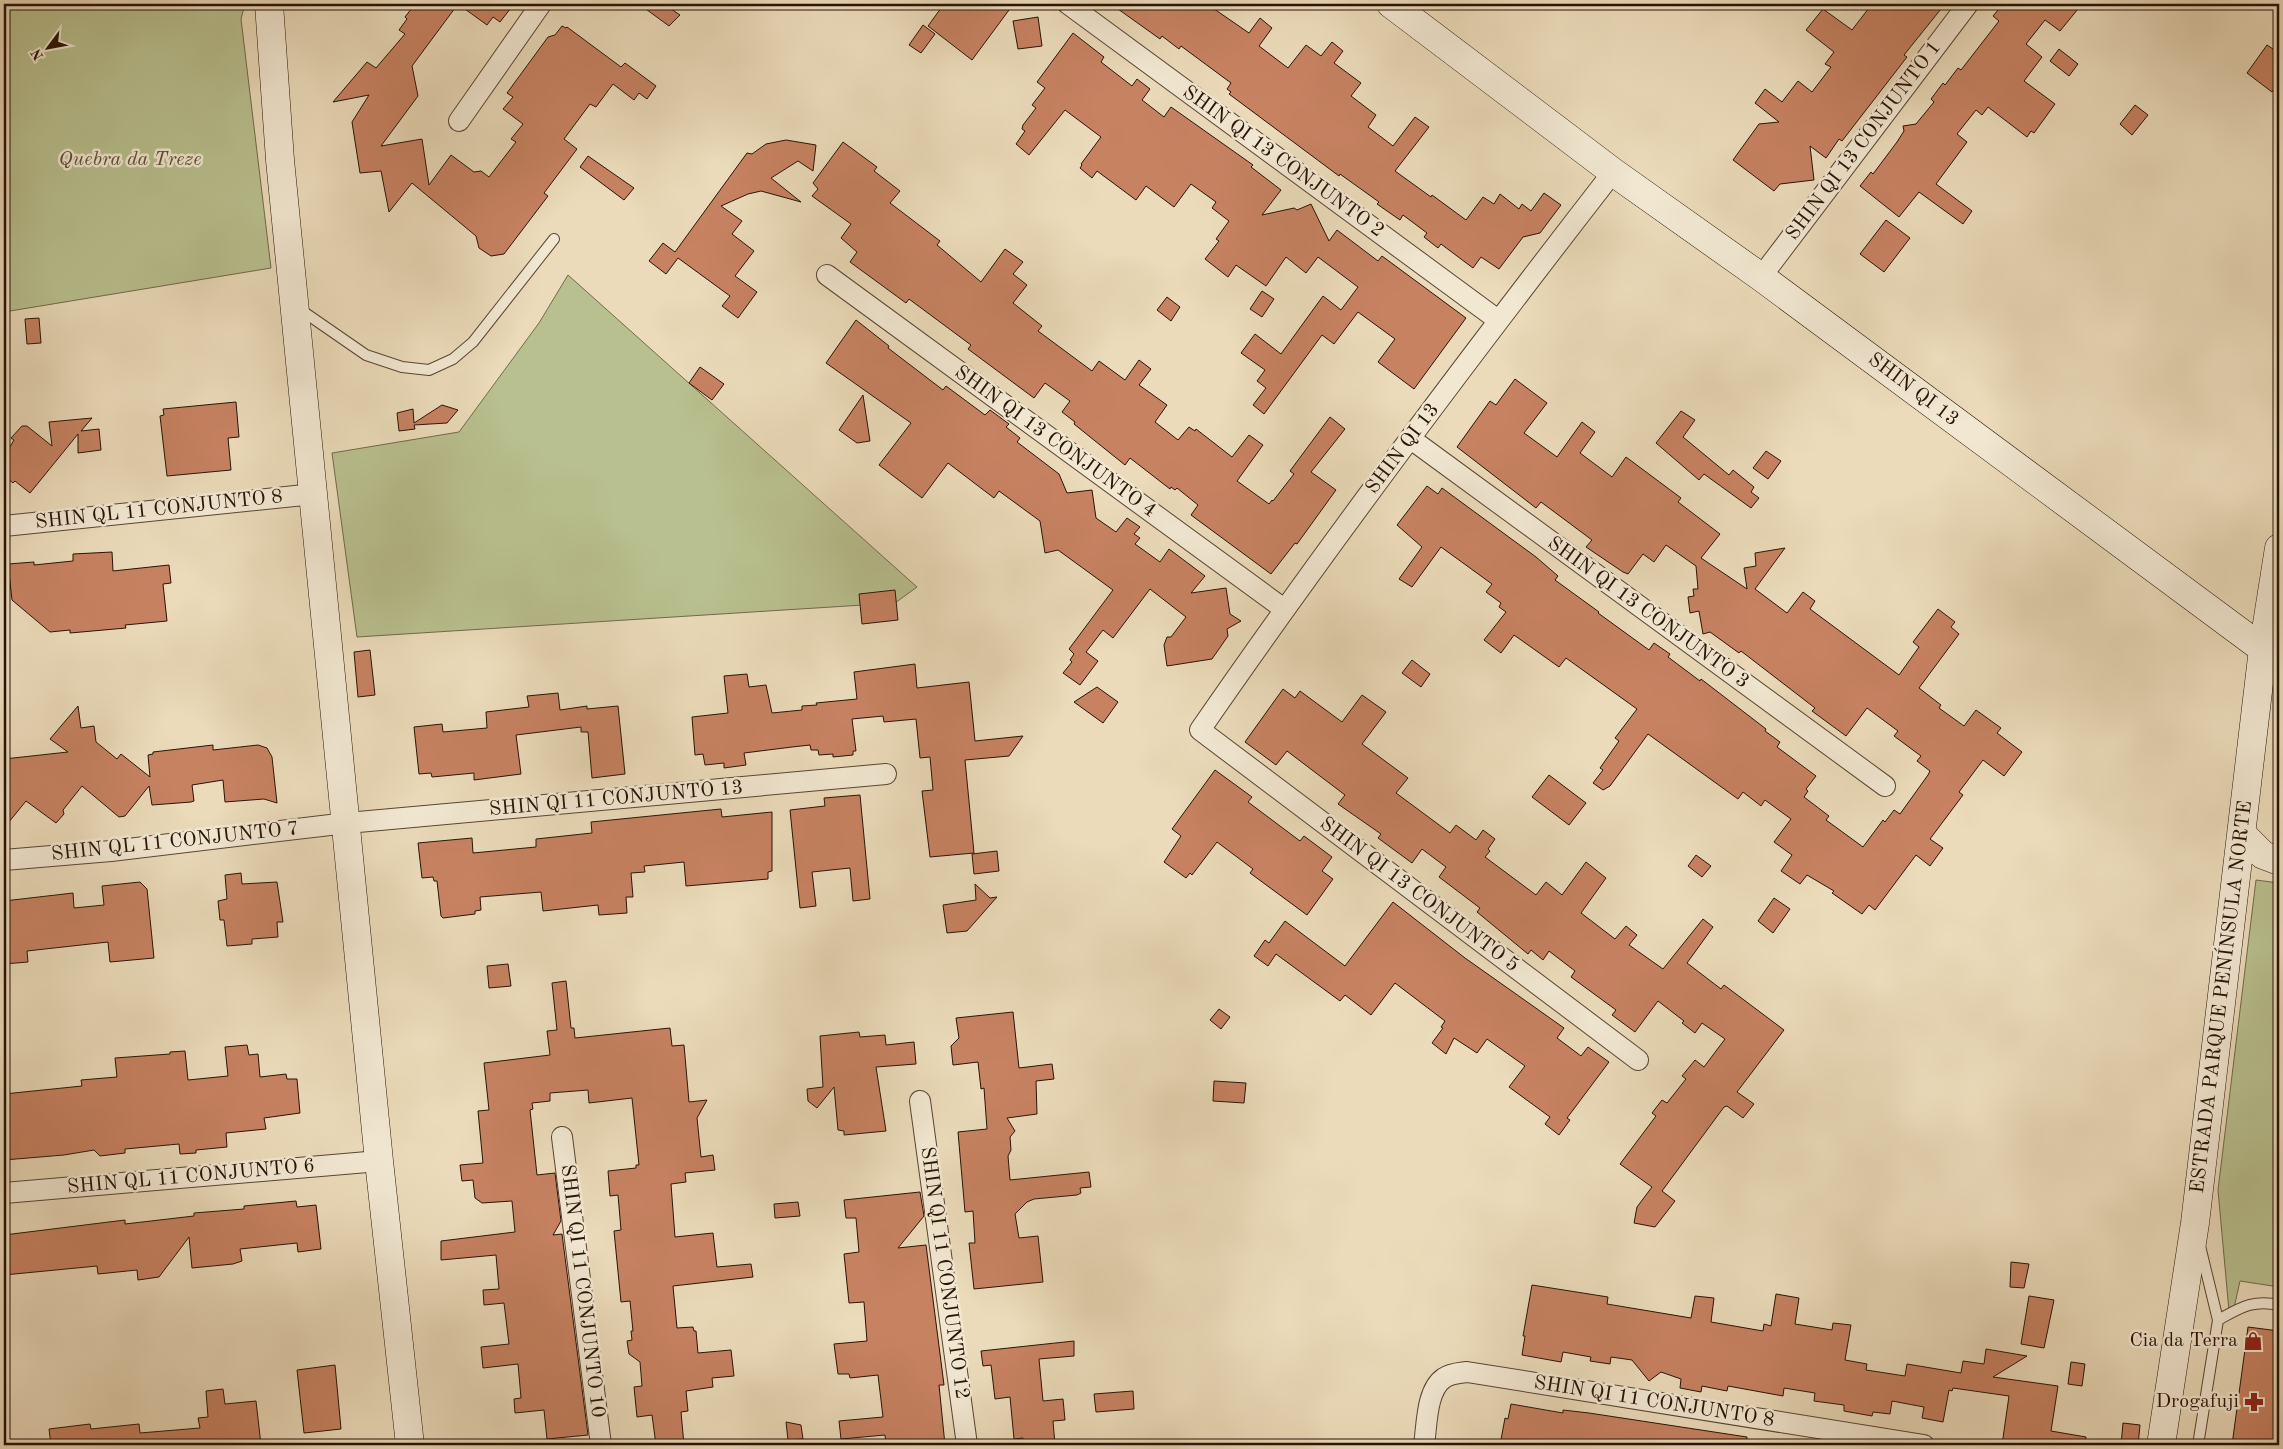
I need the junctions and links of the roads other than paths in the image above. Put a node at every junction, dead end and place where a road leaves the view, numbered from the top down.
1 (270, 4) edge
2 (541, 4) edge
3 (1068, 4) edge
4 (1391, 4) edge
5 (1968, 4) edge
6 (459, 121) dead end
7 (1612, 172) junction
8 (554, 239) dead end
9 (827, 276) dead end
10 (1761, 277) junction
11 (295, 306) junction
12 (1498, 320) junction
13 (1411, 439) junction
14 (314, 494) junction
15 (4, 526) edge
16 (2279, 548) edge
17 (2271, 599) junction
18 (1284, 609) junction
19 (2212, 611) junction
20 (2263, 649) junction
21 (1200, 730) joint
22 (886, 774) dead end
23 (1885, 786) dead end
24 (346, 823) junction
25 (2242, 834) junction
26 (4, 860) edge
27 (2279, 861) edge
28 (1638, 1060) dead end
29 (920, 1101) dead end
30 (562, 1137) dead end
31 (379, 1161) junction
32 (4, 1193) edge
33 (2194, 1223) junction
34 (2279, 1305) edge
35 (2218, 1320) junction
36 (410, 1445) edge
37 (601, 1445) edge
38 (967, 1445) edge
39 (1424, 1445) edge
40 (1924, 1445) edge
41 (2161, 1445) edge
42 (2198, 1445) edge

1 - 11 street
2 - 6 street
3 - 12 street, SHIN QI 13 CONJUNTO 2
4 - 7 street, SHIN QI 13
5 - 10 street, SHIN QI 13 CONJUNTO 1
7 - 10 street, SHIN QI 13
7 - 12 street, SHIN QI 13
8 - 11 lane
9 - 18 street, SHIN QI 13 CONJUNTO 4
10 - 19 street, SHIN QI 13
11 - 14 street
12 - 13 street, SHIN QI 13
13 - 18 street, SHIN QI 13
13 - 23 street, SHIN QI 13 CONJUNTO 3
14 - 15 street, SHIN QL 11 CONJUNTO 8
14 - 24 street
16 - 17 street, ESTRADA PARQUE PENÍNSULA NORTE
17 - 19 street, SHIN QI 13
17 - 20 street, ESTRADA PARQUE PENÍNSULA NORTE
18 - 21 street, SHIN QI 13
19 - 20 street, SHIN QI 13
20 - 25 street, ESTRADA PARQUE PENÍNSULA NORTE
21 - 28 street, SHIN QI 13 CONJUNTO 5
22 - 24 street, SHIN QI 11 CONJUNTO 13
24 - 26 street, SHIN QL 11 CONJUNTO 7
24 - 31 street
25 - 27 street
25 - 33 street, ESTRADA PARQUE PENÍNSULA NORTE
29 - 38 street, SHIN QI 11 CONJUNTO 12
30 - 37 street, SHIN QI 11 CONJUNTO 10
31 - 32 street, SHIN QL 11 CONJUNTO 6
31 - 36 street
33 - 35 lane
33 - 41 street, ESTRADA PARQUE PENÍNSULA NORTE
34 - 35 lane
35 - 42 lane
39 - 40 street, SHIN QI 11 CONJUNTO 8

